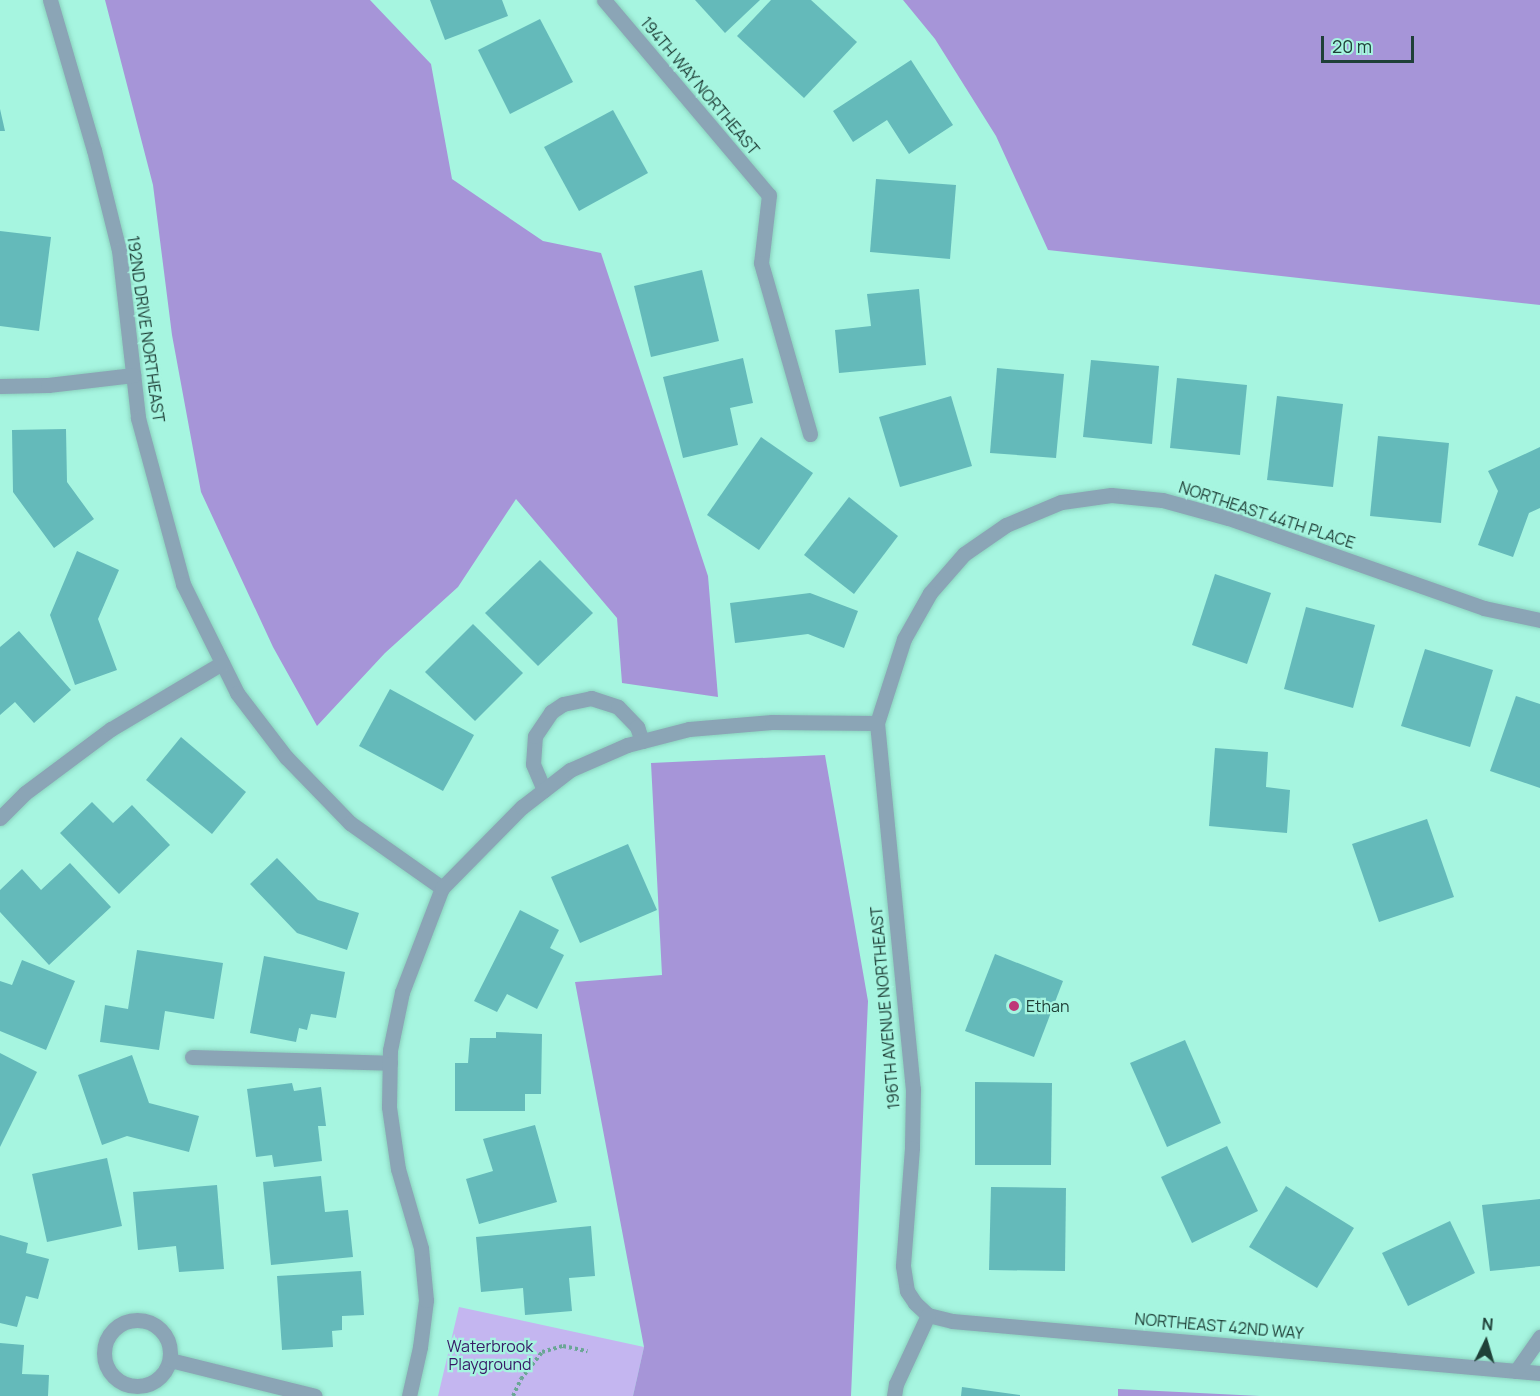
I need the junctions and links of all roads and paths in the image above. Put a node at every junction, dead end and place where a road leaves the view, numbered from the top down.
1 (50, 0) edge
2 (604, 0) edge
3 (133, 375) junction
4 (0, 386) edge
5 (810, 434) dead end
6 (1540, 620) edge
7 (222, 663) junction
8 (877, 723) junction
9 (642, 741) junction
10 (544, 790) junction
11 (0, 818) edge
12 (442, 888) junction
13 (192, 1058) dead end
14 (390, 1063) junction
15 (928, 1315) junction
16 (1540, 1336) edge
17 (587, 1351) dead end
18 (170, 1360) junction
19 (1516, 1371) junction
20 (1540, 1373) edge
21 (315, 1396) edge
22 (409, 1396) edge
23 (513, 1396) edge
24 (894, 1396) edge

1 - 3 street, 192ND DRIVE NORTHEAST
2 - 5 street, 194TH WAY NORTHEAST
3 - 4 street
3 - 7 street, 192ND DRIVE NORTHEAST
6 - 8 street, NORTHEAST 44TH PLACE
7 - 11 street
7 - 12 street, 192ND DRIVE NORTHEAST
8 - 9 street
8 - 15 street, 196TH AVENUE NORTHEAST
9 - 10 street
9 - 10 street
10 - 12 street
12 - 14 street
13 - 14 street
14 - 22 street
15 - 19 street, NORTHEAST 42ND WAY
15 - 24 street
16 - 19 street
17 - 23 path
18 - 18 street
18 - 21 street
19 - 20 street, NORTHEAST 42ND WAY

